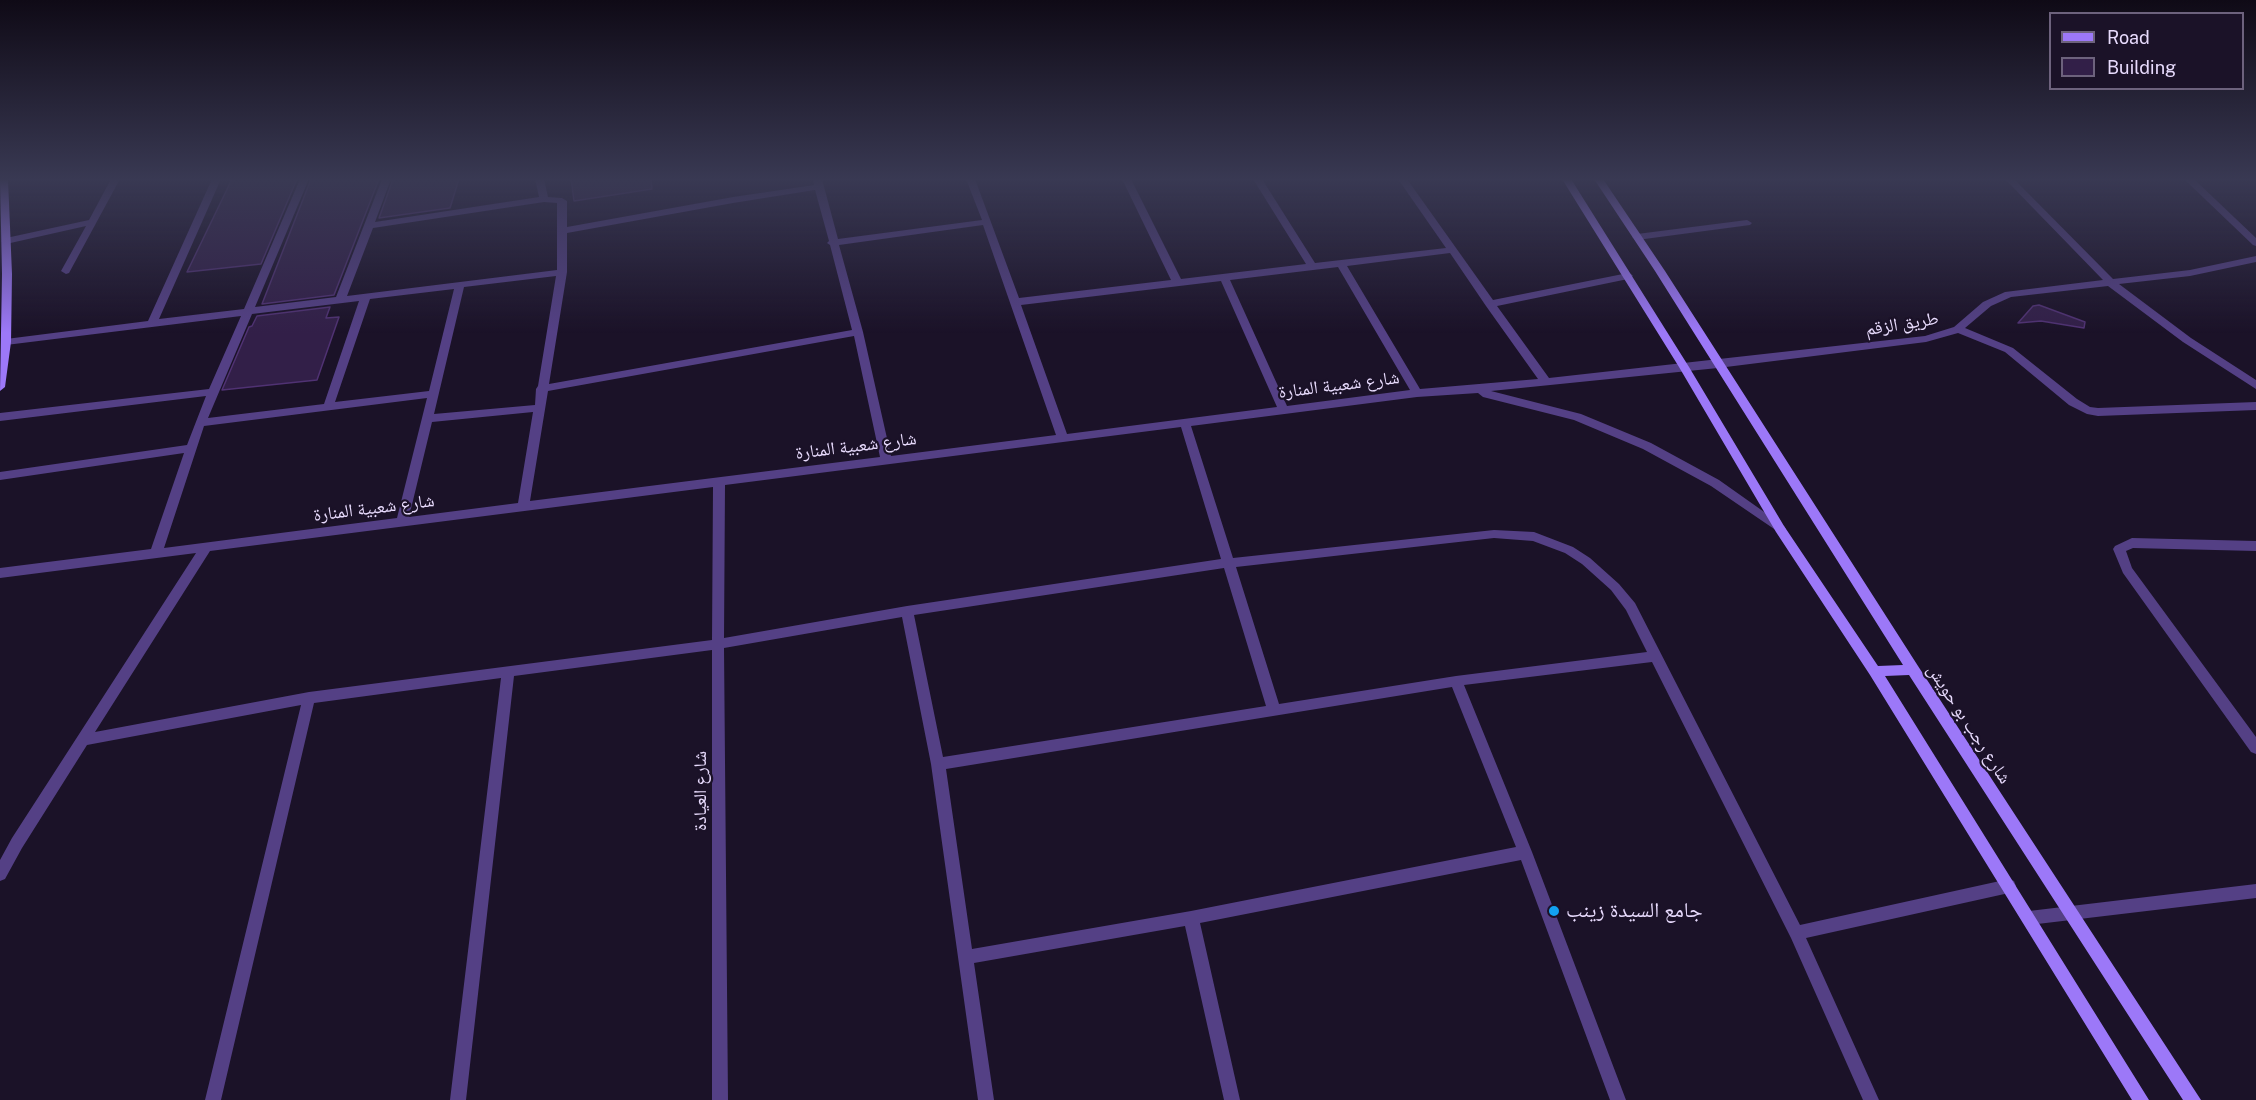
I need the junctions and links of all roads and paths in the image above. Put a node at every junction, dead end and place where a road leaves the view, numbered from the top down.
1 (5, 230) edge
2 (55, 230) edge
3 (88, 230) edge
4 (195, 230) edge
5 (282, 230) edge
6 (369, 230) edge
7 (566, 230) edge
8 (829, 230) edge
9 (925, 230) edge
10 (990, 230) edge
11 (1151, 230) edge
12 (1289, 230) edge
13 (1438, 230) edge
14 (1599, 230) edge
15 (1633, 230) edge
16 (1689, 230) edge
17 (2059, 230) edge
18 (2243, 230) edge
19 (562, 231) joint
20 (1637, 237) junction
21 (6, 241) junction
22 (832, 243) junction
23 (2256, 243) edge
24 (1452, 250) junction
25 (2256, 259) edge
26 (1341, 264) junction
27 (1312, 267) junction
28 (66, 271) dead end
29 (562, 272) junction
30 (1628, 276) junction
31 (1224, 277) junction
32 (1177, 282) junction
33 (2111, 283) junction
34 (460, 285) junction
35 (365, 298) junction
36 (340, 301) junction
37 (1016, 302) junction
38 (1490, 304) junction
39 (247, 312) junction
40 (152, 324) junction
41 (1958, 329) junction
42 (858, 332) junction
43 (6, 342) junction
44 (1718, 364) junction
45 (1684, 367) junction
46 (1545, 381) junction
47 (2256, 385) edge
48 (0, 387) edge
49 (542, 389) junction
50 (1470, 390) junction
51 (213, 392) junction
52 (1416, 393) junction
53 (432, 394) junction
54 (2256, 406) edge
55 (328, 408) junction
56 (538, 408) junction
57 (1284, 410) junction
58 (0, 417) edge
59 (426, 419) junction
60 (200, 423) junction
61 (1185, 423) junction
62 (1063, 438) junction
63 (192, 448) junction
64 (887, 460) junction
65 (0, 476) edge
66 (719, 482) junction
67 (523, 507) junction
68 (402, 522) junction
69 (1780, 529) junction
70 (2256, 546) edge
71 (206, 547) junction
72 (156, 553) junction
73 (1228, 563) junction
74 (0, 573) edge
75 (907, 610) junction
76 (718, 644) junction
77 (1654, 656) junction
78 (1913, 670) junction
79 (508, 671) junction
80 (1875, 671) junction
81 (1456, 681) junction
82 (309, 698) junction
83 (1274, 710) junction
84 (84, 740) junction
85 (2256, 748) edge
86 (938, 765) junction
87 (1525, 852) junction
88 (0, 874) edge
89 (2009, 886) junction
90 (2256, 891) edge
91 (2071, 914) junction
92 (1191, 918) junction
93 (2029, 918) junction
94 (1796, 933) junction
95 (967, 957) junction
96 (213, 1100) edge
97 (458, 1100) edge
98 (720, 1100) edge
99 (986, 1100) edge
100 (1232, 1100) edge
101 (1618, 1100) edge
102 (1871, 1100) edge
103 (2141, 1100) edge
104 (2193, 1100) edge

1 - 21 main road
2 - 21 street
3 - 28 street
4 - 40 street
5 - 39 street
6 - 36 street
7 - 19 street
8 - 22 street
9 - 22 street
10 - 37 street
11 - 32 street
12 - 27 street
13 - 24 street
14 - 30 main road
15 - 20 main road, شارع رجب بو حويش
16 - 20 street
17 - 33 street
18 - 23 street
19 - 29 street
20 - 44 main road, شارع رجب بو حويش
21 - 43 main road
22 - 42 street
24 - 26 street
24 - 38 street
25 - 33 street, طريق الزقم
26 - 27 street
26 - 52 street
27 - 31 street
29 - 34 street
29 - 49 street
30 - 38 street
30 - 45 main road
31 - 32 street
31 - 57 street
32 - 37 street
33 - 41 street, طريق الزقم
33 - 47 street
34 - 35 street
34 - 53 street
35 - 36 street
35 - 55 street
36 - 39 street
37 - 62 street
38 - 46 street
39 - 40 street
39 - 51 street
40 - 43 street
41 - 44 street, طريق الزقم
41 - 54 street
42 - 49 street
42 - 64 street
43 - 48 main road
44 - 45 street, شارع شعبية المنارة
44 - 78 main road, شارع رجب بو حويش
45 - 46 street, شارع شعبية المنارة
45 - 69 main road
46 - 50 street, شارع شعبية المنارة
49 - 56 street
50 - 52 street, شارع شعبية المنارة
50 - 69 street
51 - 58 street
51 - 60 street
52 - 57 street, شارع شعبية المنارة
53 - 55 street
53 - 59 street
55 - 60 street
56 - 59 street
56 - 67 street
57 - 61 street, شارع شعبية المنارة
59 - 68 street
60 - 63 street
61 - 62 street, شارع شعبية المنارة
61 - 73 street
62 - 64 street, شارع شعبية المنارة
63 - 65 street
63 - 72 street
64 - 66 street, شارع شعبية المنارة
66 - 67 street, شارع شعبية المنارة
66 - 76 street, شارع العيادة
67 - 68 street, شارع شعبية المنارة
68 - 71 street, شارع شعبية المنارة
69 - 80 main road
70 - 85 street
71 - 72 street, شارع شعبية المنارة
71 - 84 street
72 - 74 street, شارع شعبية المنارة
73 - 75 street
73 - 77 street
73 - 83 street
75 - 76 street
75 - 86 street
76 - 79 street
76 - 98 street, شارع العيادة
77 - 81 street
77 - 94 street
78 - 80 main road
78 - 91 main road, شارع رجب بو حويش
79 - 82 street
79 - 97 street
80 - 89 main road
81 - 83 street
81 - 87 street
82 - 84 street
82 - 96 street
83 - 86 street
84 - 88 street
86 - 95 street
87 - 92 street
87 - 101 street
89 - 93 main road
89 - 94 street
90 - 91 street
91 - 93 street
91 - 104 main road, شارع رجب بو حويش
92 - 95 street
92 - 100 street
93 - 103 main road
94 - 102 street
95 - 99 street

